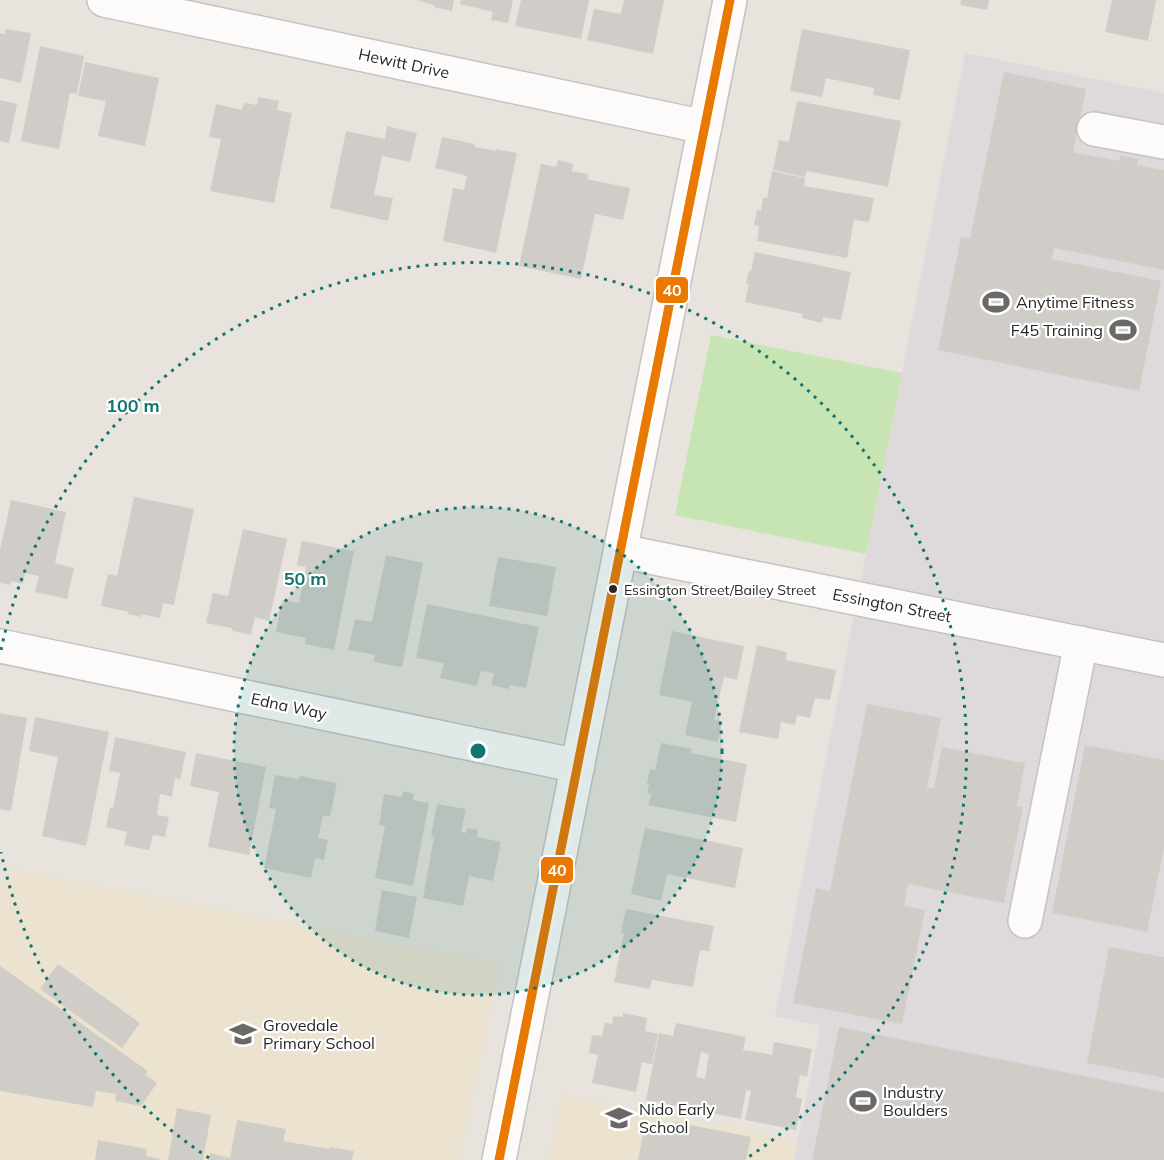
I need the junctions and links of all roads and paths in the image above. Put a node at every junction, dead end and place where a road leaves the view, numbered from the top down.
1 (104, 0) edge
2 (730, 0) edge
3 (705, 127) junction
4 (1094, 129) dead end
5 (1164, 142) edge
6 (620, 551) junction
7 (1081, 643) junction
8 (0, 646) edge
9 (1164, 660) edge
10 (578, 766) junction
11 (1025, 921) dead end
12 (499, 1160) edge

1 - 3 street, Hewitt Drive
2 - 3 street
3 - 6 street
4 - 5 street
6 - 7 street, Essington Street
6 - 10 street
7 - 9 street, Essington Street
7 - 11 street
8 - 10 street, Edna Way
10 - 12 street

